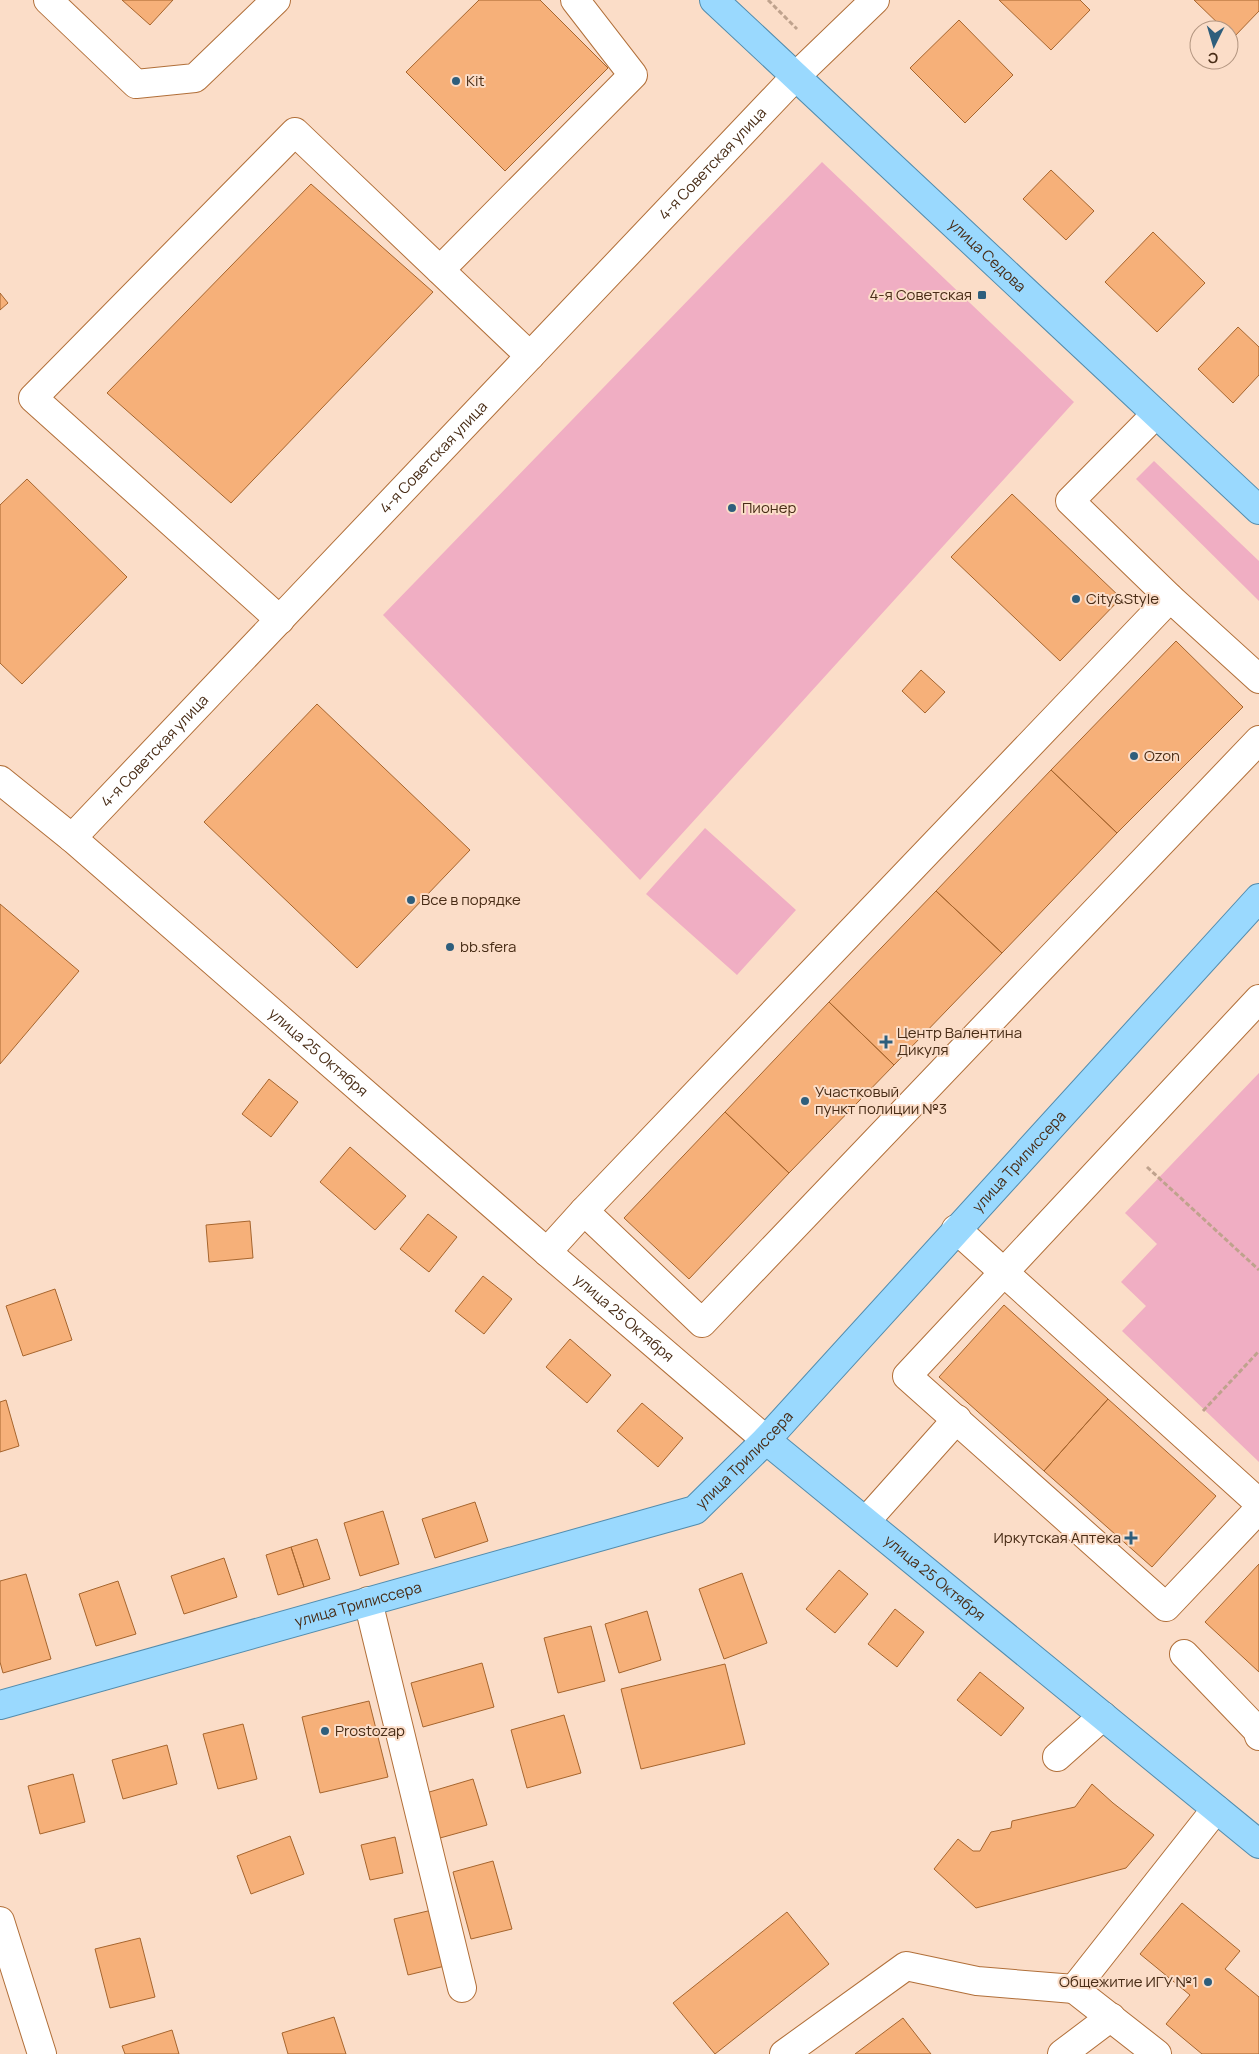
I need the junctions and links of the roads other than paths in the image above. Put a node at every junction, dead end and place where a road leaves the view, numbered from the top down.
1 (48, 0) edge
2 (276, 0) edge
3 (575, 0) edge
4 (714, 0) edge
5 (875, 0) edge
6 (795, 77) junction
7 (440, 270) junction
8 (530, 356) junction
9 (1156, 414) junction
10 (1259, 510) edge
11 (1170, 598) junction
12 (280, 620) junction
13 (1259, 679) edge
14 (1259, 740) edge
15 (0, 780) edge
16 (72, 838) junction
17 (1259, 898) edge
18 (1259, 999) edge
19 (584, 1211) junction
20 (956, 1229) junction
21 (546, 1252) junction
22 (1003, 1274) junction
23 (957, 1420) junction
24 (766, 1440) junction
25 (1259, 1503) edge
26 (1259, 1509) edge
27 (866, 1521) junction
28 (368, 1601) junction
29 (1184, 1654) dead end
30 (0, 1704) edge
31 (1103, 1716) junction
32 (1259, 1736) edge
33 (1057, 1757) dead end
34 (1216, 1809) junction
35 (1259, 1844) edge
36 (0, 1921) edge
37 (462, 1988) dead end
38 (1074, 1989) junction
39 (1110, 2017) junction
40 (42, 2054) edge
41 (784, 2054) edge
42 (1062, 2054) edge
43 (1157, 2054) edge

1 - 2 street
3 - 7 street
4 - 6 main road, улица Седова
5 - 6 street, 4-я Советская улица
6 - 8 street, 4-я Советская улица
6 - 9 main road, улица Седова
7 - 8 street
7 - 12 street
8 - 12 street, 4-я Советская улица
9 - 10 main road, улица Седова
9 - 11 street
11 - 13 street
11 - 19 street
12 - 16 street, 4-я Советская улица
14 - 19 street
15 - 16 street, улица 25 Октября
16 - 21 street, улица 25 Октября
17 - 20 main road, улица Трилиссера
18 - 22 street
19 - 21 street
20 - 22 street
20 - 24 main road, улица Трилиссера
21 - 24 street, улица 25 Октября
22 - 23 street
22 - 25 street
23 - 26 street
23 - 27 street
24 - 27 main road, улица 25 Октября
24 - 28 main road, улица Трилиссера
27 - 31 main road, улица 25 Октября
28 - 30 main road, улица Трилиссера
28 - 37 street
29 - 32 street
31 - 33 street
31 - 34 main road, улица 25 Октября
34 - 35 main road, улица 25 Октября
34 - 38 street
36 - 40 street
38 - 39 street
38 - 41 street
39 - 42 street
39 - 43 street

